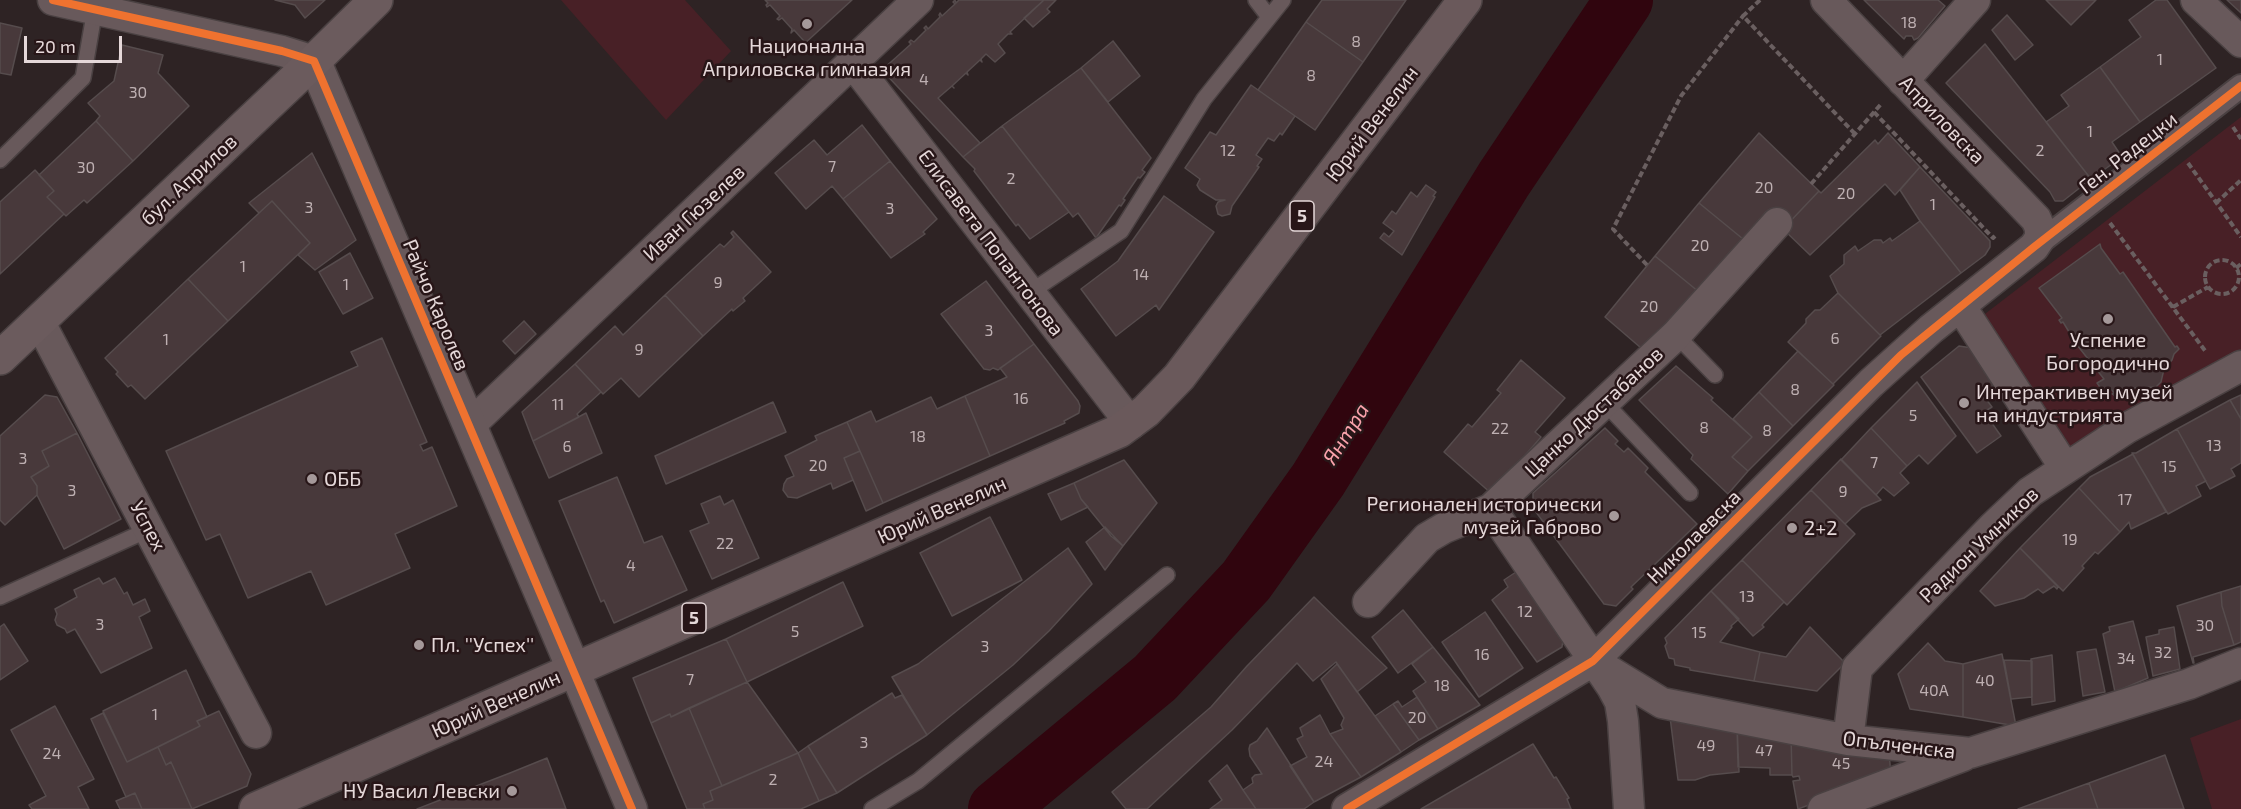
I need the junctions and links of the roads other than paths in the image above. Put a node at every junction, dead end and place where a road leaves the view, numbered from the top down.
1 (53, 0) edge
2 (376, 0) edge
3 (918, 0) edge
4 (1256, 0) edge
5 (1283, 0) edge
6 (1465, 0) edge
7 (1826, 0) edge
8 (1975, 0) edge
9 (2196, 0) edge
10 (132, 8) edge
11 (95, 9) junction
12 (1269, 17) junction
13 (2241, 42) edge
14 (314, 61) junction
15 (853, 63) junction
16 (1903, 81) junction
17 (2241, 86) edge
18 (0, 160) edge
19 (1777, 223) dead end
20 (2034, 247) junction
21 (1029, 293) junction
22 (1960, 307) junction
23 (39, 321) junction
24 (1676, 335) junction
25 (0, 358) edge
26 (2232, 371) edge
27 (1715, 375) dead end
28 (1604, 402) junction
29 (1131, 424) junction
30 (469, 426) junction
31 (2065, 468) junction
32 (1690, 493) dead end
33 (1491, 509) junction
34 (150, 529) junction
35 (1167, 575) dead end
36 (0, 597) edge
37 (1368, 602) dead end
38 (1593, 661) junction
39 (2241, 663) edge
40 (574, 670) junction
41 (256, 733) dead end
42 (1848, 740) junction
43 (1970, 753) junction
44 (255, 809) edge
45 (632, 809) edge
46 (872, 809) edge
47 (1347, 809) edge
48 (1629, 809) edge
49 (1823, 809) edge

1 - 11 street
2 - 14 main road, бул. Априлов
3 - 15 street, Иван Гюзелев
4 - 12 lane
5 - 12 lane
6 - 29 main road, Юрий Венелин / 5
7 - 16 street, Априловска
8 - 16 street
9 - 13 street
10 - 11 street
10 - 14 street
11 - 18 lane
12 - 21 lane
14 - 23 main road, бул. Априлов
14 - 30 street, Райчо Каролев
15 - 21 street, Елисавета Попантонова
15 - 30 street, Иван Гюзелев
16 - 20 street, Априловска
17 - 20 street, Ген. Радецки
19 - 24 street, Цанко Дюстабанов
20 - 22 street, Николаевска
21 - 29 street, Елисавета Попантонова
22 - 31 street
22 - 38 street, Николаевска
23 - 25 main road, бул. Априлов
23 - 34 street, Успех
24 - 27 lane
24 - 28 street, Цанко Дюстабанов
26 - 31 street, Радион Умников
28 - 32 lane
28 - 33 street, Цанко Дюстабанов
29 - 40 main road, Юрий Венелин / 5
30 - 40 street, Райчо Каролев
31 - 42 street, Радион Умников
33 - 37 street, Цанко Дюстабанов
33 - 38 street
34 - 36 lane
34 - 41 street, Успех
35 - 46 lane
38 - 42 street, Опълченска
38 - 47 street, Николаевска
38 - 48 street
39 - 43 street, Опълченска
40 - 44 main road, Юрий Венелин / 5
40 - 45 street, Райчо Каролев
42 - 43 street, Опълченска
43 - 49 street

